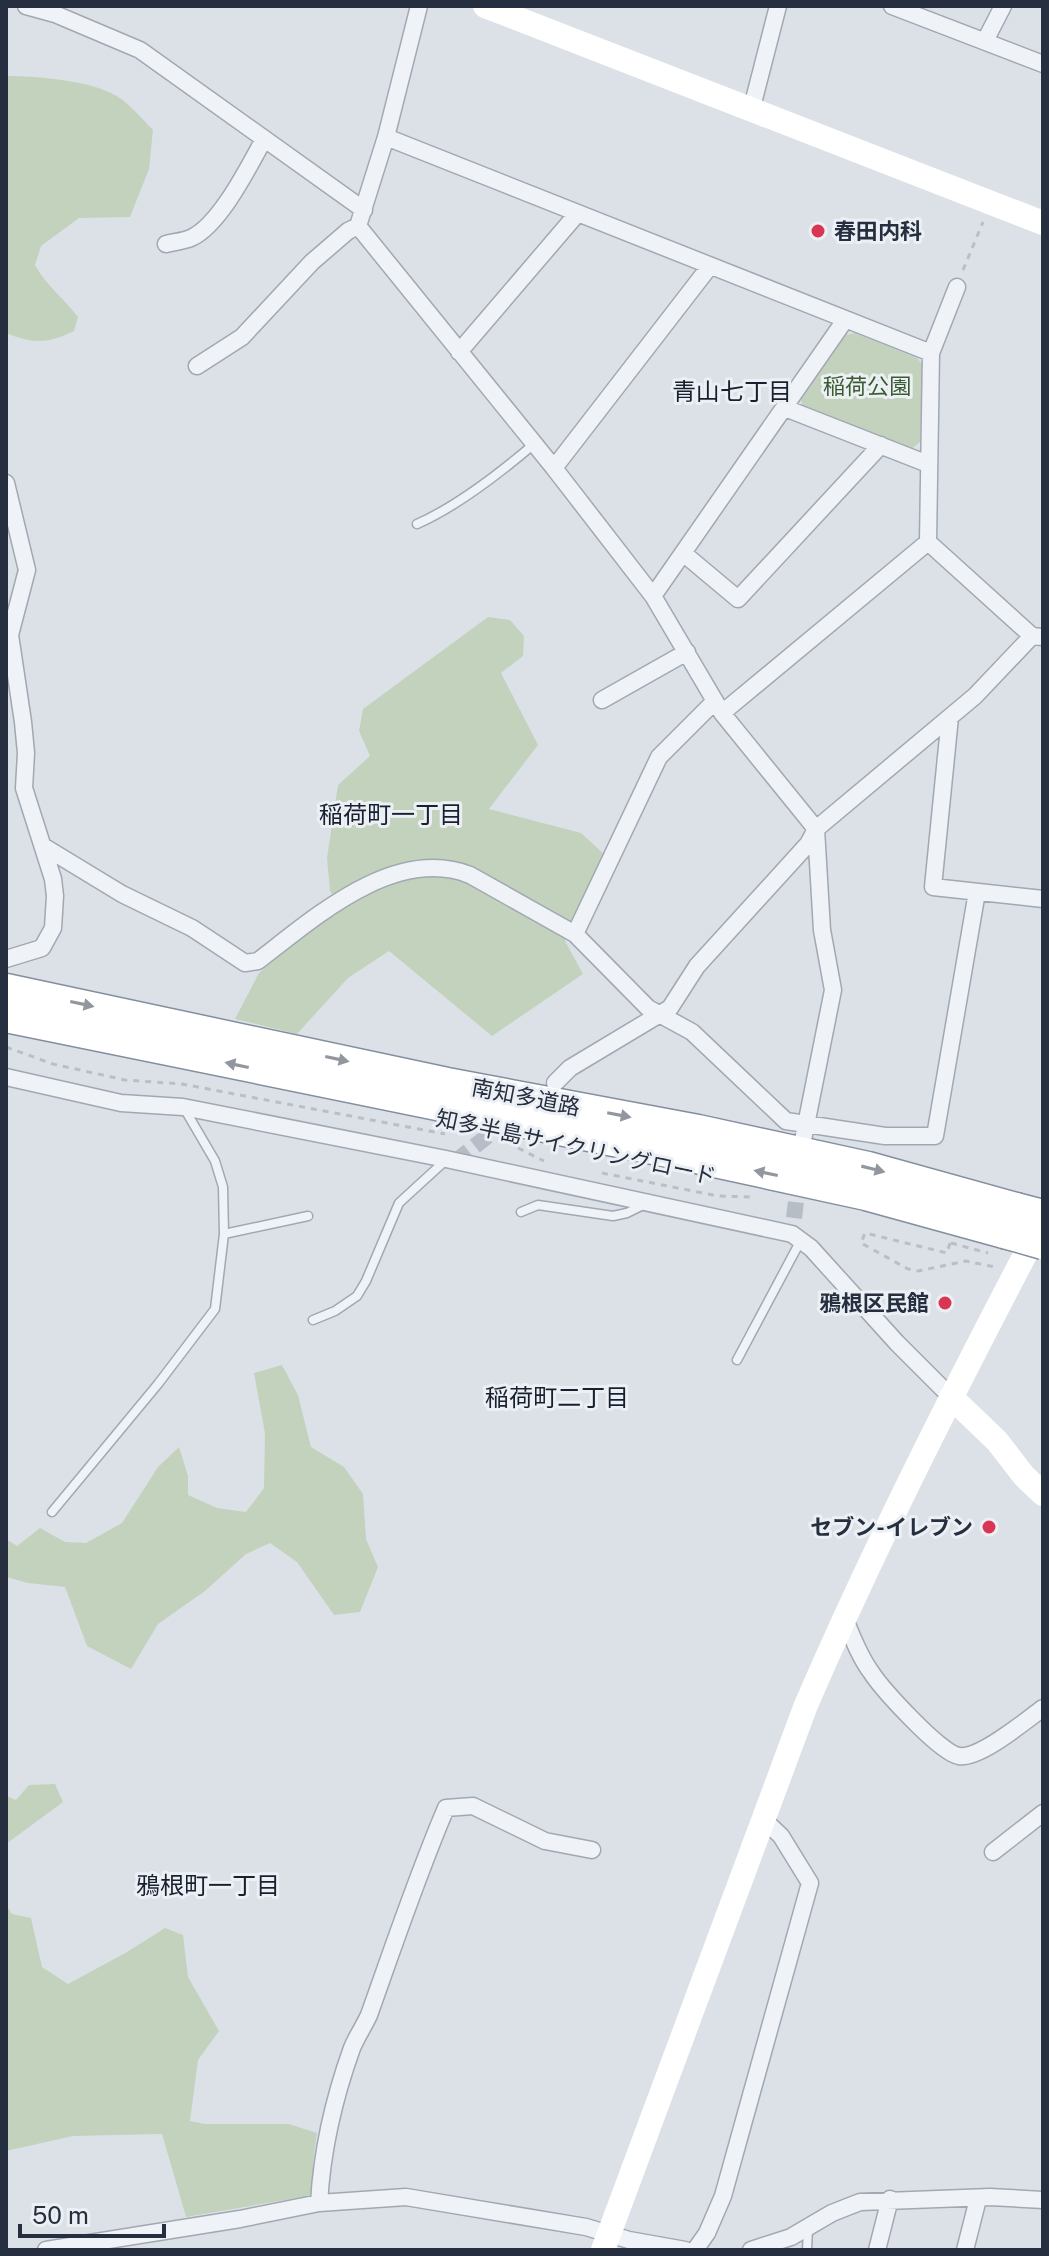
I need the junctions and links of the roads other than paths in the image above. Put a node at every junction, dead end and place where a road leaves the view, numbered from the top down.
1 (26, 6) edge
2 (419, 6) edge
3 (485, 6) edge
4 (779, 6) edge
5 (892, 6) edge
6 (1003, 6) edge
7 (985, 41) junction
8 (1043, 64) edge
9 (751, 111) junction
10 (386, 137) junction
11 (264, 139) junction
12 (577, 214) junction
13 (361, 218) junction
14 (1043, 223) edge
15 (166, 244) dead end
16 (710, 266) junction
17 (957, 287) road end
18 (845, 320) junction
19 (459, 352) junction
20 (931, 353) junction
21 (197, 366) dead end
22 (785, 408) junction
23 (534, 444) junction
24 (881, 445) junction
25 (928, 464) junction
26 (554, 468) junction
27 (6, 483) edge
28 (417, 524) dead end
29 (928, 542) junction
30 (683, 553) junction
31 (653, 596) junction
32 (1037, 637) edge
33 (687, 652) junction
34 (602, 700) dead end
35 (718, 707) junction
36 (950, 717) junction
37 (15, 778) edge
38 (816, 829) junction
39 (43, 846) junction
40 (977, 892) junction
41 (1043, 899) edge
42 (575, 934) junction
43 (6, 959) edge
44 (6, 989) edge
45 (661, 1014) junction
46 (6, 1017) edge
47 (6, 1077) edge
48 (555, 1083) dead end
49 (183, 1107) junction
50 (804, 1132) junction
51 (446, 1159) junction
52 (649, 1202) junction
53 (521, 1212) dead end
54 (308, 1216) dead end
55 (1027, 1217) edge
56 (796, 1231) junction
57 (224, 1234) junction
58 (1043, 1244) edge
59 (313, 1320) dead end
60 (737, 1360) dead end
61 (951, 1397) junction
62 (1043, 1494) edge
63 (52, 1512) dead end
64 (844, 1617) junction
65 (1043, 1708) edge
66 (1043, 1813) edge
67 (762, 1818) junction
68 (592, 1850) dead end
69 (993, 1852) dead end
70 (890, 2199) junction
71 (978, 2199) junction
72 (1043, 2200) edge
73 (319, 2203) junction
74 (808, 2228) junction
75 (606, 2242) edge
76 (46, 2250) edge
77 (685, 2250) edge
78 (695, 2250) edge
79 (751, 2250) edge
80 (807, 2250) edge
81 (877, 2250) edge
82 (965, 2250) edge

1 - 11 street
2 - 10 street
3 - 9 street
4 - 9 street
5 - 7 street
6 - 7 street
7 - 8 street
9 - 14 street
10 - 12 street
10 - 13 street
11 - 13 street
11 - 15 street
12 - 16 street
12 - 19 street
13 - 19 street
13 - 21 street
16 - 18 street
16 - 26 street
17 - 20 street
18 - 20 street
18 - 22 street
19 - 23 street
20 - 25 street
22 - 24 street
22 - 30 street
23 - 26 street
23 - 28 lane
24 - 25 street
24 - 30 street
25 - 29 street
26 - 31 street
27 - 37 street
29 - 32 street
29 - 35 street
30 - 31 street
31 - 33 street
32 - 36 street
33 - 34 street
33 - 35 street
35 - 38 street
35 - 42 street
36 - 38 street
36 - 40 street
37 - 39 street
38 - 45 street
38 - 50 street
39 - 42 street
39 - 43 street
40 - 41 street
40 - 50 street
42 - 45 street
44 -> 55 highway, 南知多道路
45 - 48 street
45 - 50 street
55 -> 46 highway, 南知多道路
47 - 49 street
49 - 51 street
49 - 57 lane
51 - 52 street
51 - 59 lane
52 - 53 lane
52 - 56 street
54 - 57 lane
55 - 58 highway, 南知多道路, bridge
55 - 61 street
56 - 60 lane
56 - 61 street
57 - 63 lane
61 - 62 street
61 - 64 street
64 - 65 street
64 - 67 street
66 - 69 street
67 - 75 street
67 - 78 street
68 - 73 street
70 - 71 street
70 - 74 street
70 - 81 street
71 - 72 street
71 - 82 street
73 - 75 street
73 - 76 street
74 - 79 street
74 - 80 lane
75 - 77 street

